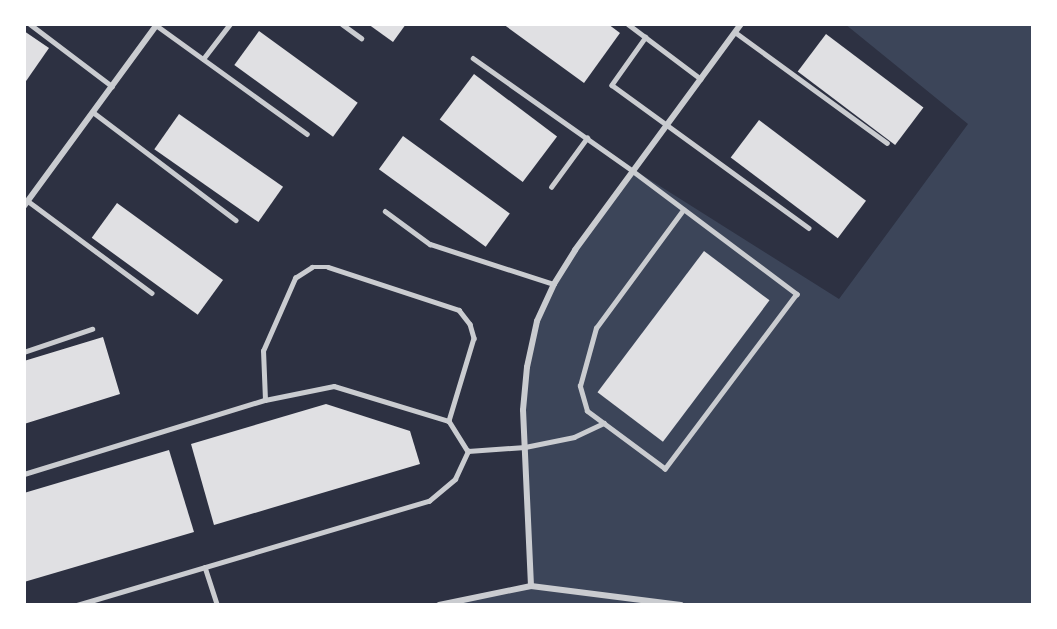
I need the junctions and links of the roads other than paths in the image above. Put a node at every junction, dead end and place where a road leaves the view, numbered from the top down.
1 (30, 24) edge
2 (230, 24) edge
3 (342, 24) edge
4 (627, 24) edge
5 (741, 24) edge
6 (157, 25) edge
7 (735, 32) junction
8 (645, 37) junction
9 (361, 38) dead end
10 (473, 58) dead end
11 (203, 59) junction
12 (701, 79) junction
13 (112, 86) junction
14 (93, 112) junction
15 (667, 124) junction
16 (307, 134) dead end
17 (587, 138) junction
18 (887, 143) dead end
19 (633, 171) junction
20 (551, 187) dead end
21 (26, 203) edge
22 (683, 210) junction
23 (385, 211) dead end
24 (236, 220) dead end
25 (809, 228) dead end
26 (554, 284) junction
27 (152, 293) dead end
28 (92, 328) dead end
29 (24, 352) edge
30 (265, 400) junction
31 (449, 421) junction
32 (604, 423) junction
33 (525, 447) junction
34 (468, 451) junction
35 (24, 474) edge
36 (205, 567) junction
37 (531, 586) junction
38 (77, 605) edge
39 (217, 605) edge
40 (439, 605) edge
41 (681, 605) edge

1 - 13 lane
2 - 11 lane
3 - 9 lane
4 - 8 lane
5 - 7 street
6 - 11 lane
6 - 13 street
7 - 12 street
7 - 18 lane
8 - 12 lane
8 - 15 lane
10 - 17 lane
11 - 16 lane
12 - 15 street
13 - 14 street
14 - 21 street
14 - 24 lane
15 - 19 street
15 - 25 lane
17 - 19 lane
17 - 20 lane
19 - 22 lane
19 - 26 street
21 - 27 lane
22 - 32 lane
22 - 32 lane
23 - 26 lane
26 - 33 street
28 - 29 lane
30 - 31 lane
30 - 31 lane
30 - 35 lane
31 - 34 lane
32 - 33 lane
33 - 34 lane
33 - 37 street
34 - 36 lane
36 - 38 lane
36 - 39 lane
37 - 40 street
37 - 41 street

